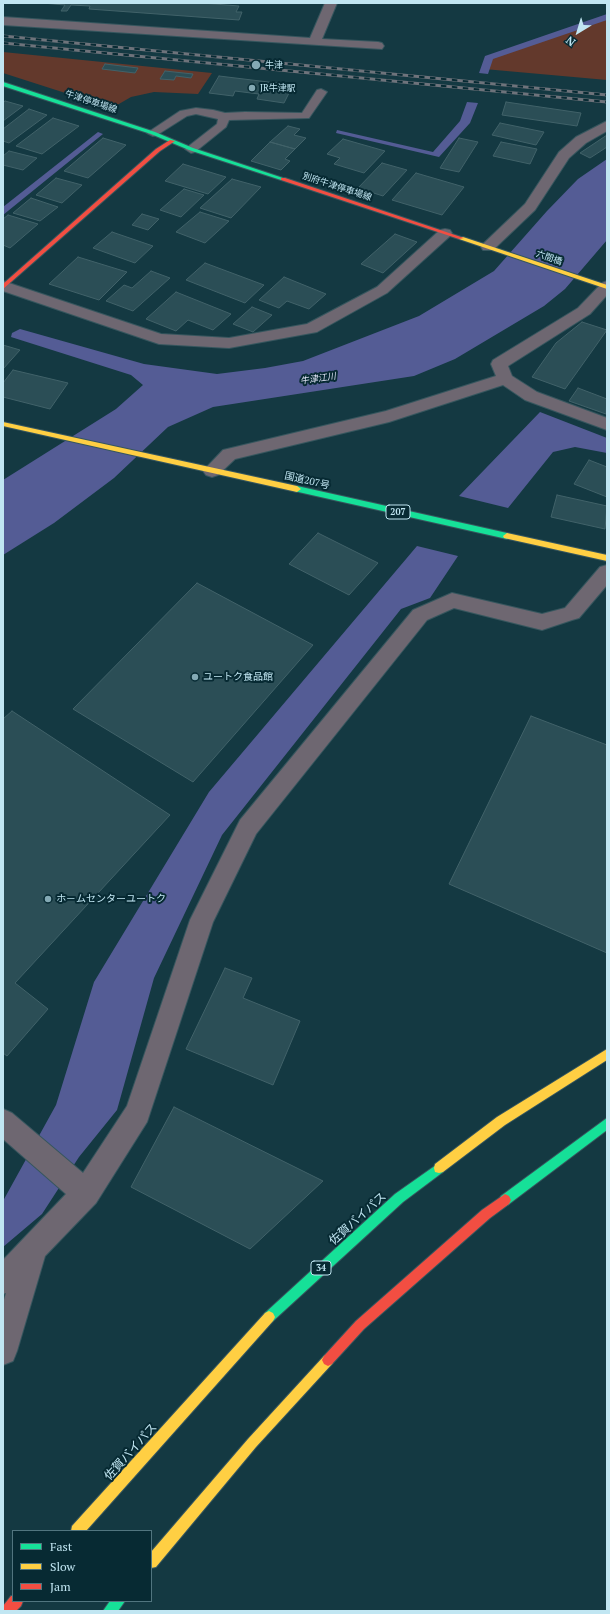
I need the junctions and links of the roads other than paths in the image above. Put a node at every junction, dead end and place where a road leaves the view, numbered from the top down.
1 (330, 3) edge
2 (3, 21) edge
3 (315, 40) junction
4 (378, 46) dead end
5 (3, 84) edge
6 (320, 92) dead end
7 (224, 117) junction
8 (607, 125) edge
9 (153, 133) junction
10 (172, 141) junction
11 (191, 149) junction
12 (445, 233) junction
13 (492, 249) junction
14 (3, 286) edge
15 (604, 286) edge
16 (505, 379) junction
17 (3, 424) edge
18 (607, 424) edge
19 (212, 471) junction
20 (607, 558) edge
21 (607, 572) edge
22 (607, 1054) edge
23 (3, 1122) edge
24 (607, 1123) edge
25 (86, 1193) junction
26 (34, 1248) junction
27 (3, 1280) edge
28 (3, 1351) edge
29 (79, 1530) edge
30 (152, 1561) edge
31 (15, 1602) edge
32 (117, 1602) edge
33 (7, 1611) edge
34 (110, 1611) edge

1 - 3 street
2 - 3 street
3 - 4 street
5 - 9 main road, 牛津停車場線
6 - 7 lane
7 - 9 lane
7 - 11 lane
8 - 13 street
9 - 10 main road, 牛津停車場線
10 - 11 main road, 別府牛津停車場線
10 - 14 main road
11 - 12 main road, 別府牛津停車場線
12 - 13 main road, 別府牛津停車場線
12 - 14 street
13 - 15 main road, 六間橋
15 - 16 street
16 - 18 street
16 - 19 street
17 - 19 main road, 国道207号 / 207
19 - 20 main road, 国道207号 / 207
21 - 25 street
22 - 29 main road, 佐賀バイパス / 34
23 - 25 street
24 - 30 main road
25 - 26 street
26 - 27 street
26 - 28 street
31 - 33 main road
32 - 34 main road

